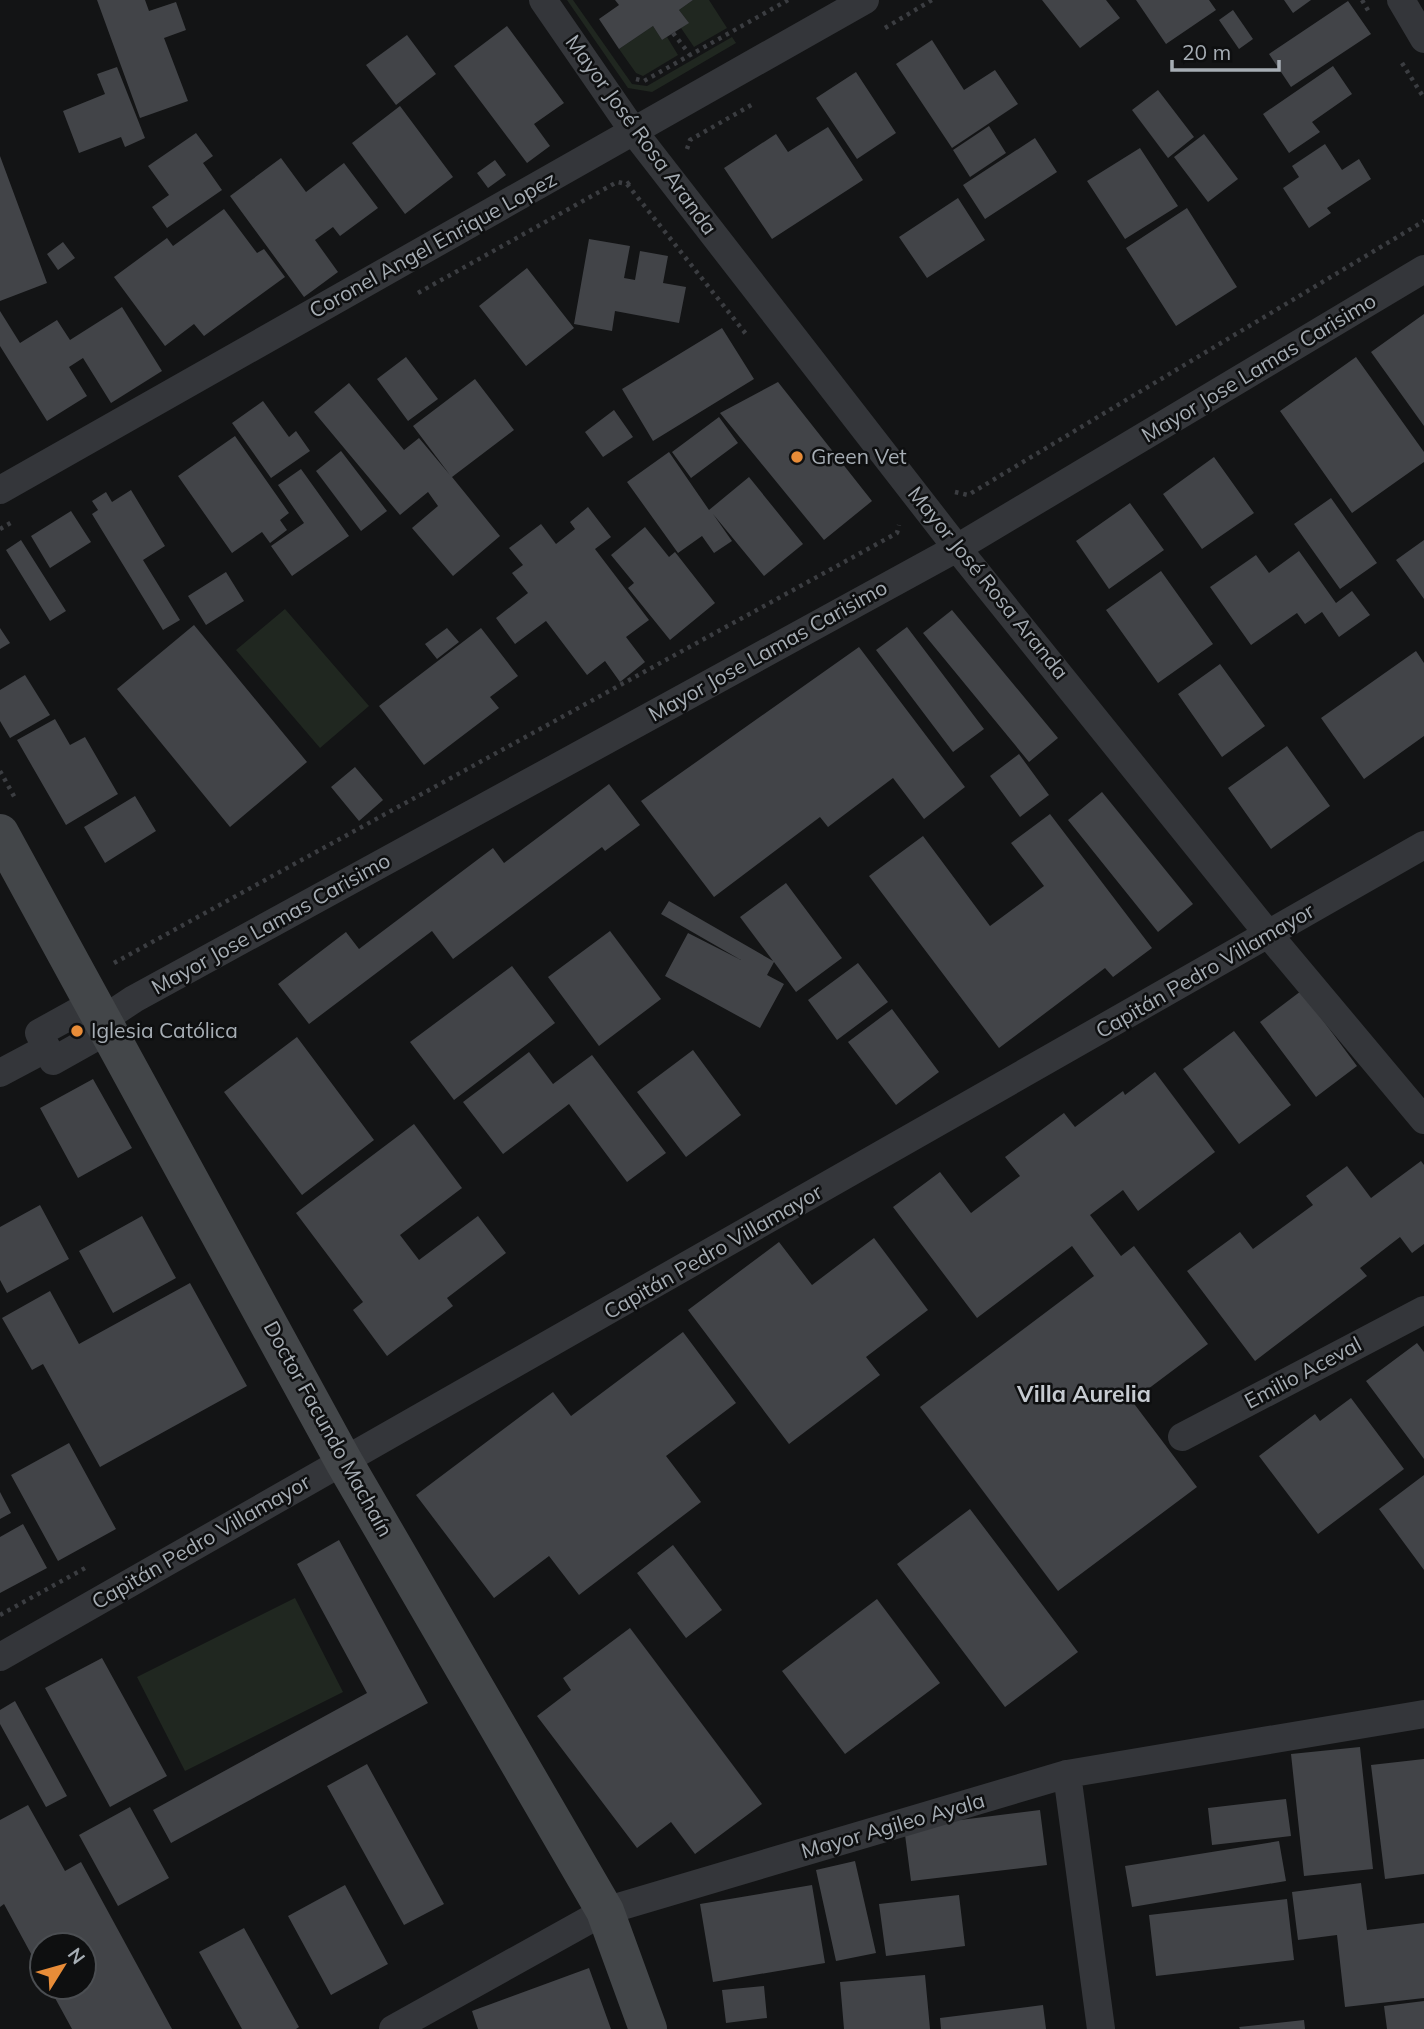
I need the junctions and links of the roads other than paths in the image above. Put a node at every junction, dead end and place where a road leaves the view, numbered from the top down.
1 (543, 0) edge
2 (865, 0) edge
3 (1401, 0) edge
4 (1424, 39) edge
5 (634, 132) junction
6 (1424, 269) edge
7 (0, 489) edge
8 (957, 548) junction
9 (0, 833) edge
10 (1424, 845) edge
11 (1269, 935) junction
12 (103, 1017) junction
13 (0, 1073) edge
14 (1424, 1120) edge
15 (1424, 1310) edge
16 (1182, 1437) dead end
17 (344, 1462) junction
18 (0, 1657) edge
19 (1424, 1714) edge
20 (1067, 1774) junction
21 (605, 1911) junction
22 (393, 2029) edge
23 (649, 2029) edge
24 (1101, 2029) edge

1 - 5 street, Mayor José Rosa Aranda
2 - 5 street, Coronel Angel Enrique Lopez
3 - 4 street
5 - 7 street, Coronel Angel Enrique Lopez
5 - 8 street, Mayor José Rosa Aranda
6 - 8 street, Mayor Jose Lamas Carisimo
8 - 11 street, Mayor José Rosa Aranda
8 - 12 street, Mayor Jose Lamas Carisimo
9 - 12 main road, Doctor Facundo Machaín
10 - 11 street, Capitán Pedro Villamayor
11 - 14 street, Mayor José Rosa Aranda
11 - 17 street, Capitán Pedro Villamayor
12 - 13 street, Mayor Jose Lamas Carisimo
12 - 17 main road, Doctor Facundo Machaín
15 - 16 street, Emilio Aceval
17 - 18 street, Capitán Pedro Villamayor
17 - 21 main road, Doctor Facundo Machaín
19 - 20 street, Mayor Agileo Ayala
20 - 21 street, Mayor Agileo Ayala
20 - 24 street
21 - 22 street, Mayor Agileo Ayala
21 - 23 main road, Doctor Facundo Machaín

